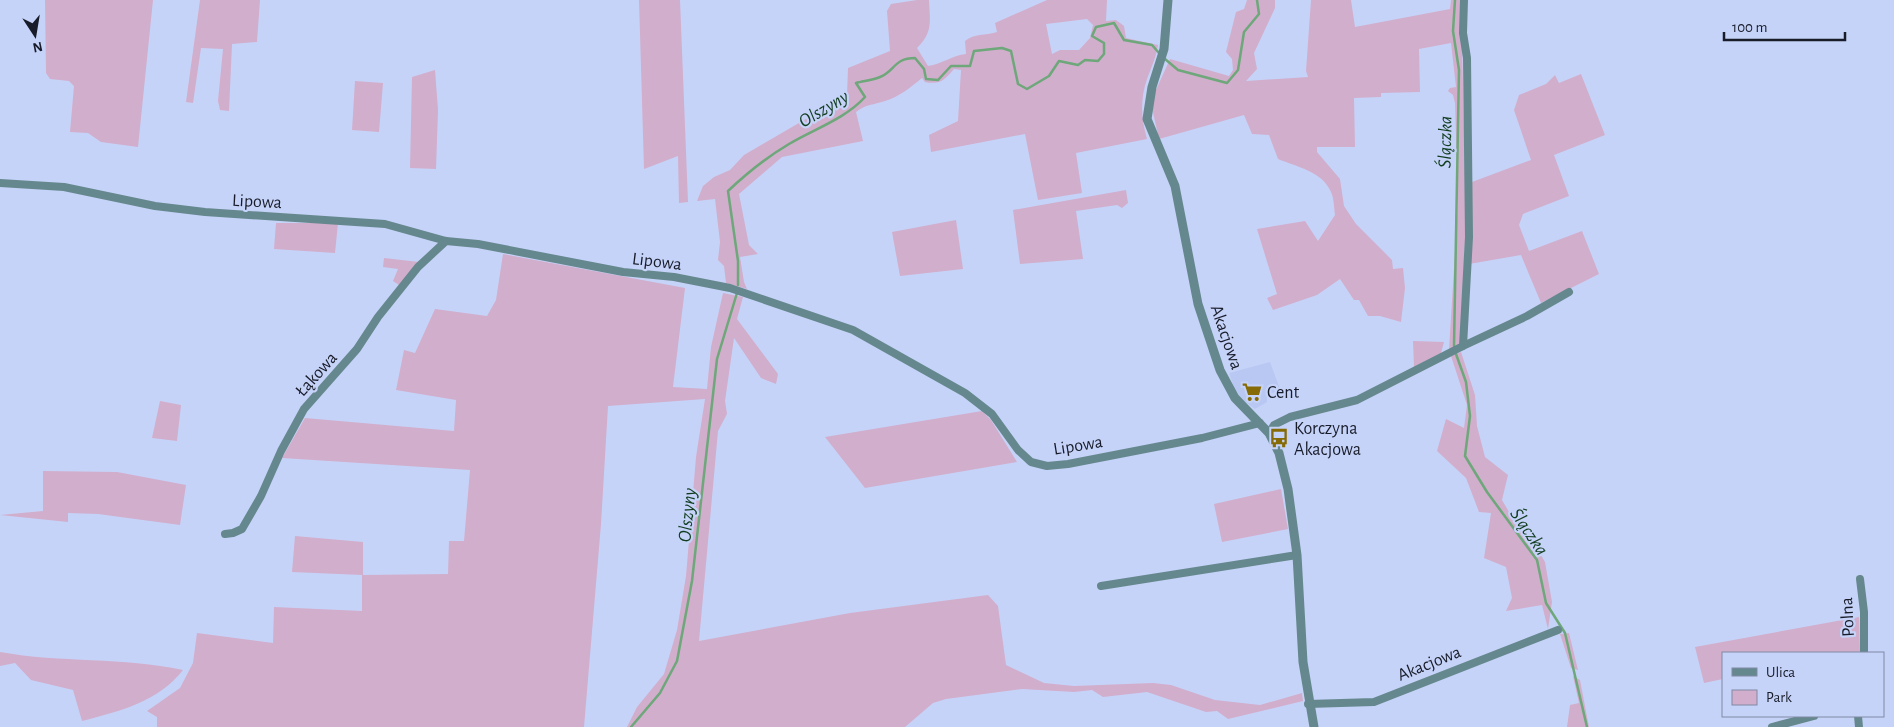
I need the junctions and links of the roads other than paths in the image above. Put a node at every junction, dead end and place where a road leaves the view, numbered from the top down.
1 (1168, 0) edge
2 (1464, 0) edge
3 (0, 183) edge
4 (446, 241) junction
5 (1569, 292) dead end
6 (1464, 346) junction
7 (1260, 423) junction
8 (1269, 433) junction
9 (225, 534) dead end
10 (1297, 556) junction
11 (1860, 579) dead end
12 (1101, 586) dead end
13 (1558, 630) dead end
14 (1864, 652) edge
15 (1308, 704) junction
16 (1810, 717) edge
17 (1314, 727) edge
18 (1772, 727) edge

1 - 7 street, Akacjowa
2 - 6 street
3 - 4 street, Lipowa
4 - 7 street, Lipowa
4 - 9 street, Łąkowa
5 - 6 street
6 - 8 street
7 - 8 street, Akacjowa
8 - 10 street, Akacjowa
10 - 12 street
10 - 15 street, Akacjowa
11 - 14 street, Polna
13 - 15 street, Akacjowa
15 - 17 street, Akacjowa
16 - 18 street

